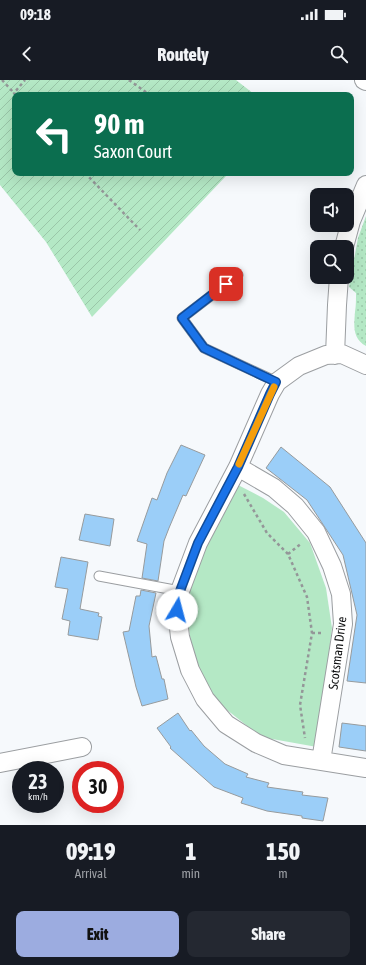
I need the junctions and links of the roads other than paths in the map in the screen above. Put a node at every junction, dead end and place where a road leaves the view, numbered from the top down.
1 (366, 185) edge
2 (346, 240) edge
3 (238, 276) dead end
4 (338, 284) edge
5 (335, 355) junction
6 (366, 365) edge
7 (276, 382) junction
8 (235, 472) junction
9 (99, 576) dead end
10 (180, 591) junction
11 (82, 747) dead end
12 (315, 760) junction
13 (0, 763) edge
14 (366, 768) edge

1 - 2 street
3 - 7 lane
4 - 5 street
5 - 6 street
5 - 7 street
7 - 8 street
8 - 10 street
8 - 12 street, Scotsman Drive
9 - 10 lane
10 - 12 street
11 - 13 street
12 - 14 street

